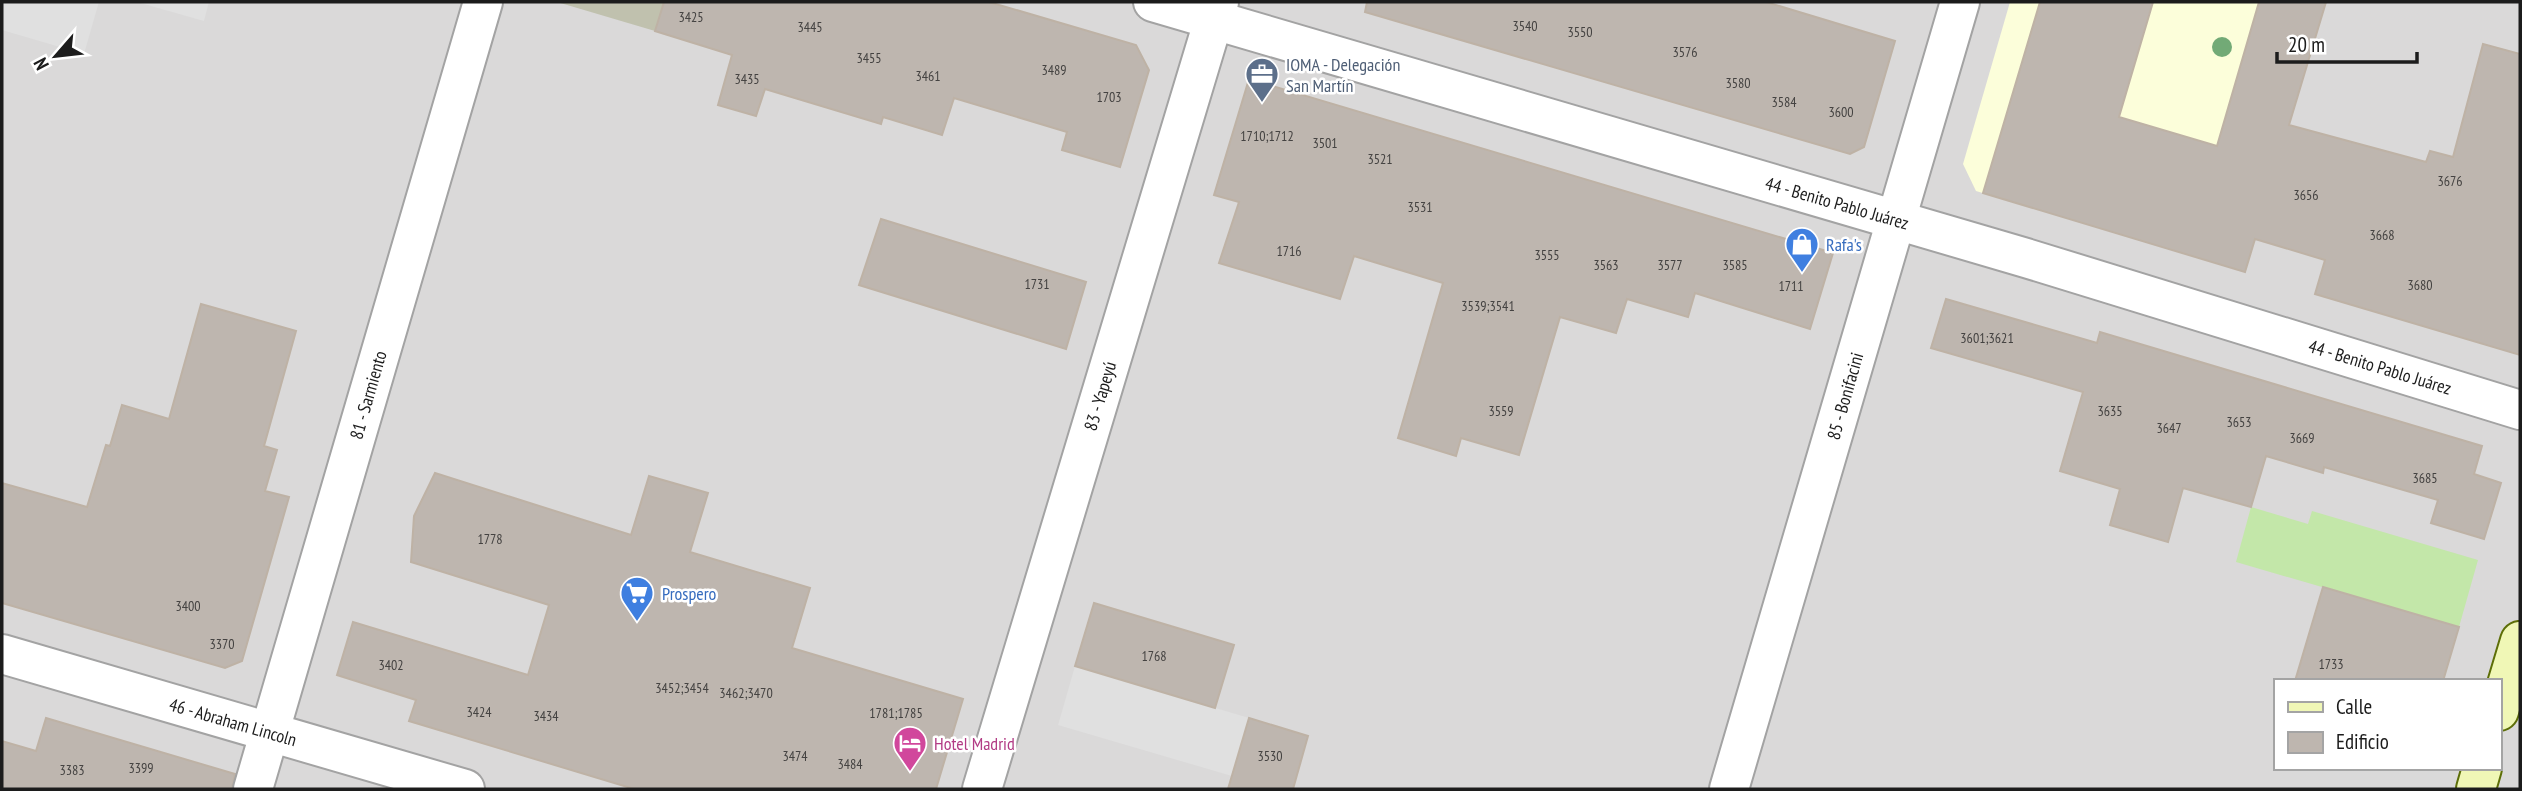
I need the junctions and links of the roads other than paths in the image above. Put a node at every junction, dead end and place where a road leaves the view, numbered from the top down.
1 (483, 2) edge
2 (1153, 2) edge
3 (1961, 2) edge
4 (1216, 11) edge
5 (1897, 220) junction
6 (2520, 410) edge
7 (2520, 641) edge
8 (2, 654) edge
9 (2501, 704) edge
10 (269, 733) junction
11 (2481, 770) edge
12 (253, 789) edge
13 (465, 789) edge
14 (982, 789) edge
15 (1729, 789) edge
16 (2476, 789) edge

1 - 10 street, 81 - Sarmiento
2 - 4 street, 44 - Benito Pablo Juárez
3 - 5 street, 85 - Bonifacini
4 - 5 street, 44 - Benito Pablo Juárez
4 - 14 street, 83 - Yapeyú
5 - 6 street, 44 - Benito Pablo Juárez
5 - 15 street, 85 - Bonifacini
7 - 9 street
8 - 10 street, 46 - Abraham Lincoln
10 - 12 street, 81 - Sarmiento
10 - 13 street, 46 - Abraham Lincoln
11 - 16 street

